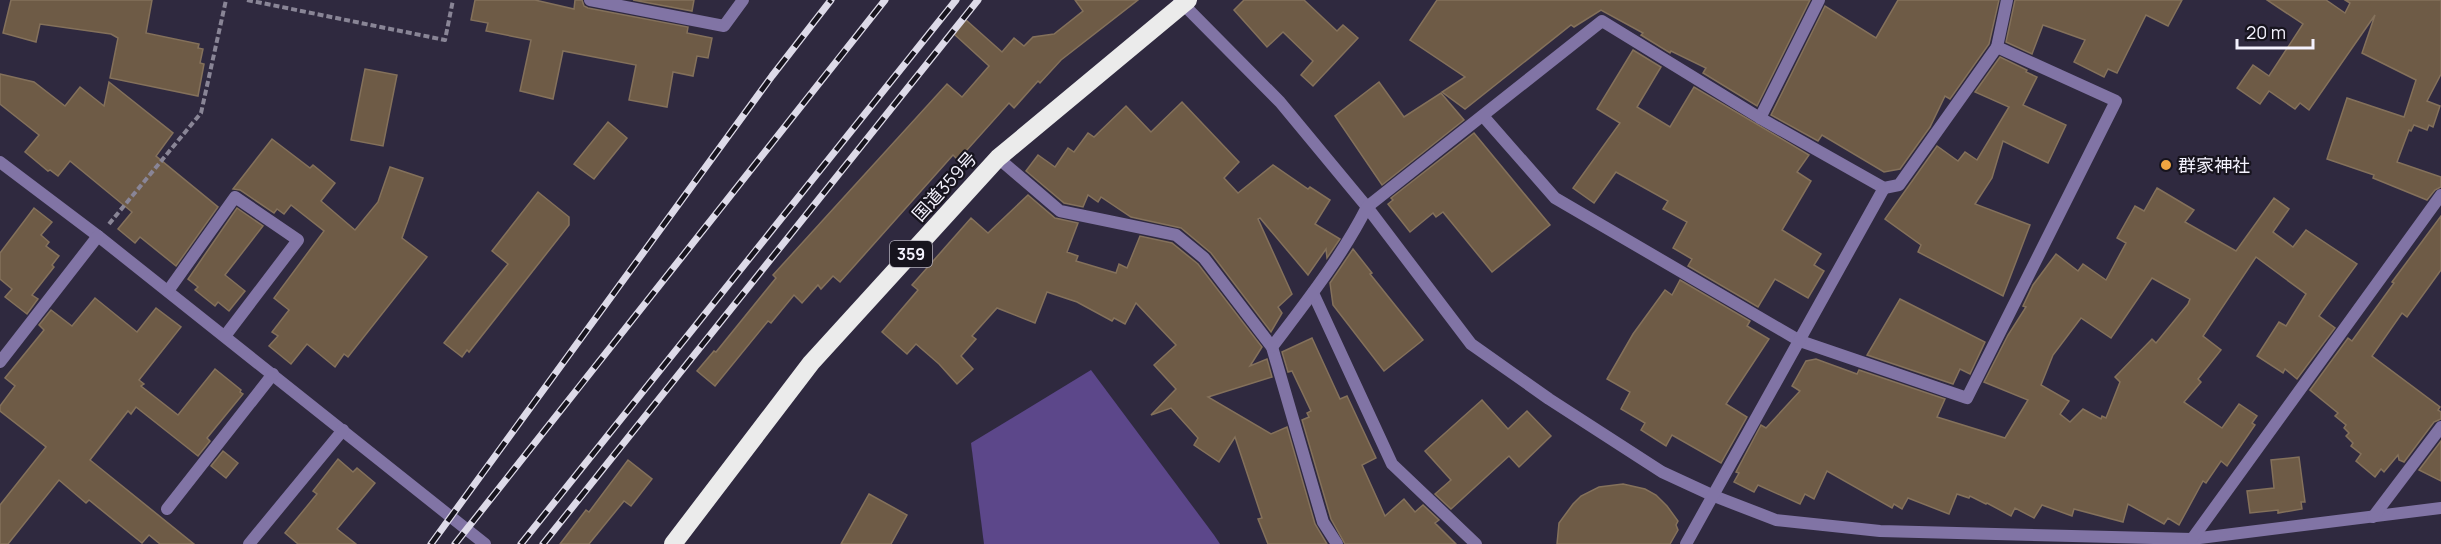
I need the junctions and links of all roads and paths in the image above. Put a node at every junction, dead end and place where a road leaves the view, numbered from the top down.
1 (226, 0) edge
2 (247, 0) edge
3 (453, 0) edge
4 (590, 0) edge
5 (743, 0) edge
6 (1819, 0) edge
7 (2007, 0) edge
8 (1183, 2) edge
9 (1997, 47) junction
10 (1483, 116) junction
11 (1760, 118) junction
12 (998, 158) junction
13 (0, 162) edge
14 (1884, 188) junction
15 (2441, 195) edge
16 (1367, 207) junction
17 (98, 236) junction
18 (168, 291) junction
19 (1313, 292) junction
20 (225, 336) junction
21 (1800, 341) junction
22 (1272, 346) junction
23 (0, 362) edge
24 (273, 374) junction
25 (2441, 427) edge
26 (343, 430) junction
27 (1714, 496) junction
28 (2441, 508) edge
29 (167, 509) dead end
30 (2373, 517) junction
31 (1880, 531) junction
32 (2192, 539) junction
33 (2049, 540) edge
34 (249, 544) edge
35 (485, 544) edge
36 (673, 544) edge
37 (1337, 544) edge
38 (1476, 544) edge
39 (1686, 544) edge
40 (1880, 544) edge

1 - 17 path
2 - 3 path
4 - 5 street
6 - 11 street
7 - 9 street
8 - 12 highway, 国道359号 / 359
8 - 16 street
9 - 14 street
9 - 21 street
10 - 11 street
10 - 16 street
10 - 21 street
11 - 14 street
12 - 22 street
12 - 36 highway, 国道359号 / 359
13 - 17 street
14 - 21 street
15 - 32 street
16 - 19 street
16 - 27 street
17 - 18 street
17 - 23 street
18 - 20 street
18 - 20 street
19 - 22 street
19 - 38 street
20 - 24 street
21 - 27 street
22 - 37 street
24 - 26 street
24 - 29 street
25 - 30 street
26 - 34 street
26 - 35 street
27 - 31 street
27 - 39 street
28 - 30 street
30 - 32 street
31 - 33 street
31 - 40 street
32 - 33 street

